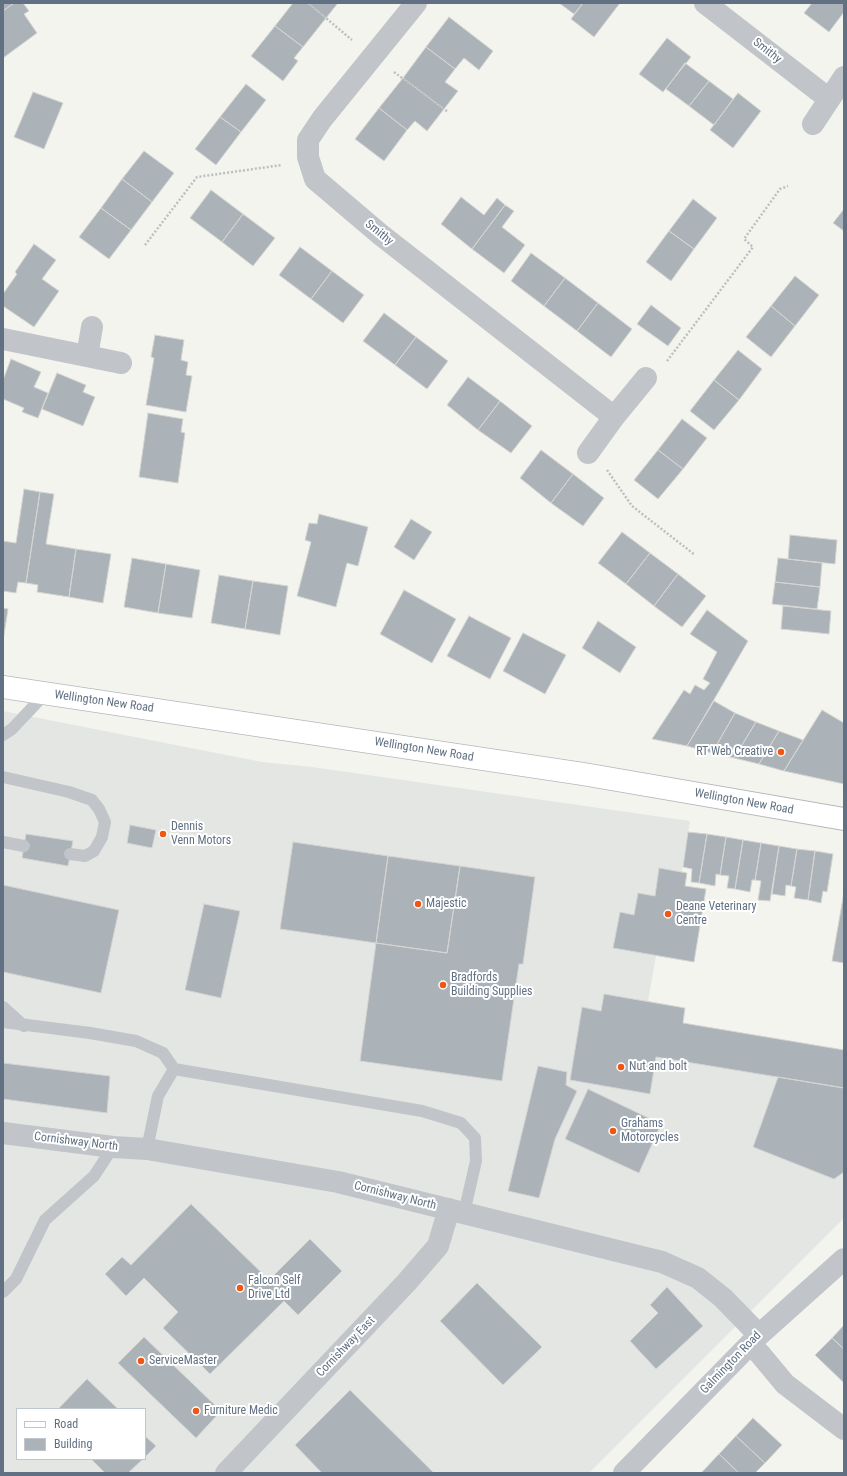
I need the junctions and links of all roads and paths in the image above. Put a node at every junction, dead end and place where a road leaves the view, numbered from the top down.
1 (308, 3) edge
2 (416, 3) edge
3 (705, 3) edge
4 (372, 58) junction
5 (844, 77) edge
6 (829, 99) junction
7 (448, 112) dead end
8 (812, 124) dead end
9 (309, 161) junction
10 (788, 186) dead end
11 (145, 245) dead end
12 (92, 327) dead end
13 (3, 339) edge
14 (87, 356) junction
15 (121, 363) dead end
16 (646, 378) joint
17 (614, 417) junction
18 (588, 453) joint
19 (695, 556) dead end
20 (3, 687) edge
21 (46, 694) junction
22 (3, 735) edge
23 (3, 777) edge
24 (844, 819) edge
25 (3, 842) edge
26 (24, 846) dead end
27 (70, 854) dead end
28 (3, 1007) edge
29 (3, 1022) edge
30 (24, 1026) junction
31 (174, 1069) junction
32 (3, 1133) edge
33 (113, 1147) junction
34 (146, 1149) junction
35 (456, 1211) junction
36 (844, 1259) edge
37 (3, 1292) edge
38 (754, 1340) junction
39 (844, 1429) edge
40 (226, 1473) edge
41 (624, 1473) edge

1 - 4 path
2 - 4 street, Smithy
3 - 6 street, Smithy
4 - 7 path
4 - 9 street, Smithy
5 - 6 street
6 - 8 street
9 - 11 path
9 - 17 street, Smithy
10 - 16 path
12 - 14 street
13 - 14 street
14 - 15 street
16 - 17 street
17 - 18 street
18 - 19 path
20 - 21 main road, Wellington New Road
21 - 22 lane
21 - 24 main road, Wellington New Road
23 - 27 lane
25 - 26 lane
28 - 30 lane
29 - 30 lane
30 - 31 lane
31 - 34 lane
31 - 35 lane
32 - 33 street, Cornishway North
33 - 34 street, Cornishway North
33 - 37 lane
34 - 35 street, Cornishway North
35 - 38 street, Cornishway North
35 - 40 street, Cornishway East
36 - 38 street, Galmington Road
38 - 39 street, Cornishway North
38 - 41 street, Galmington Road

